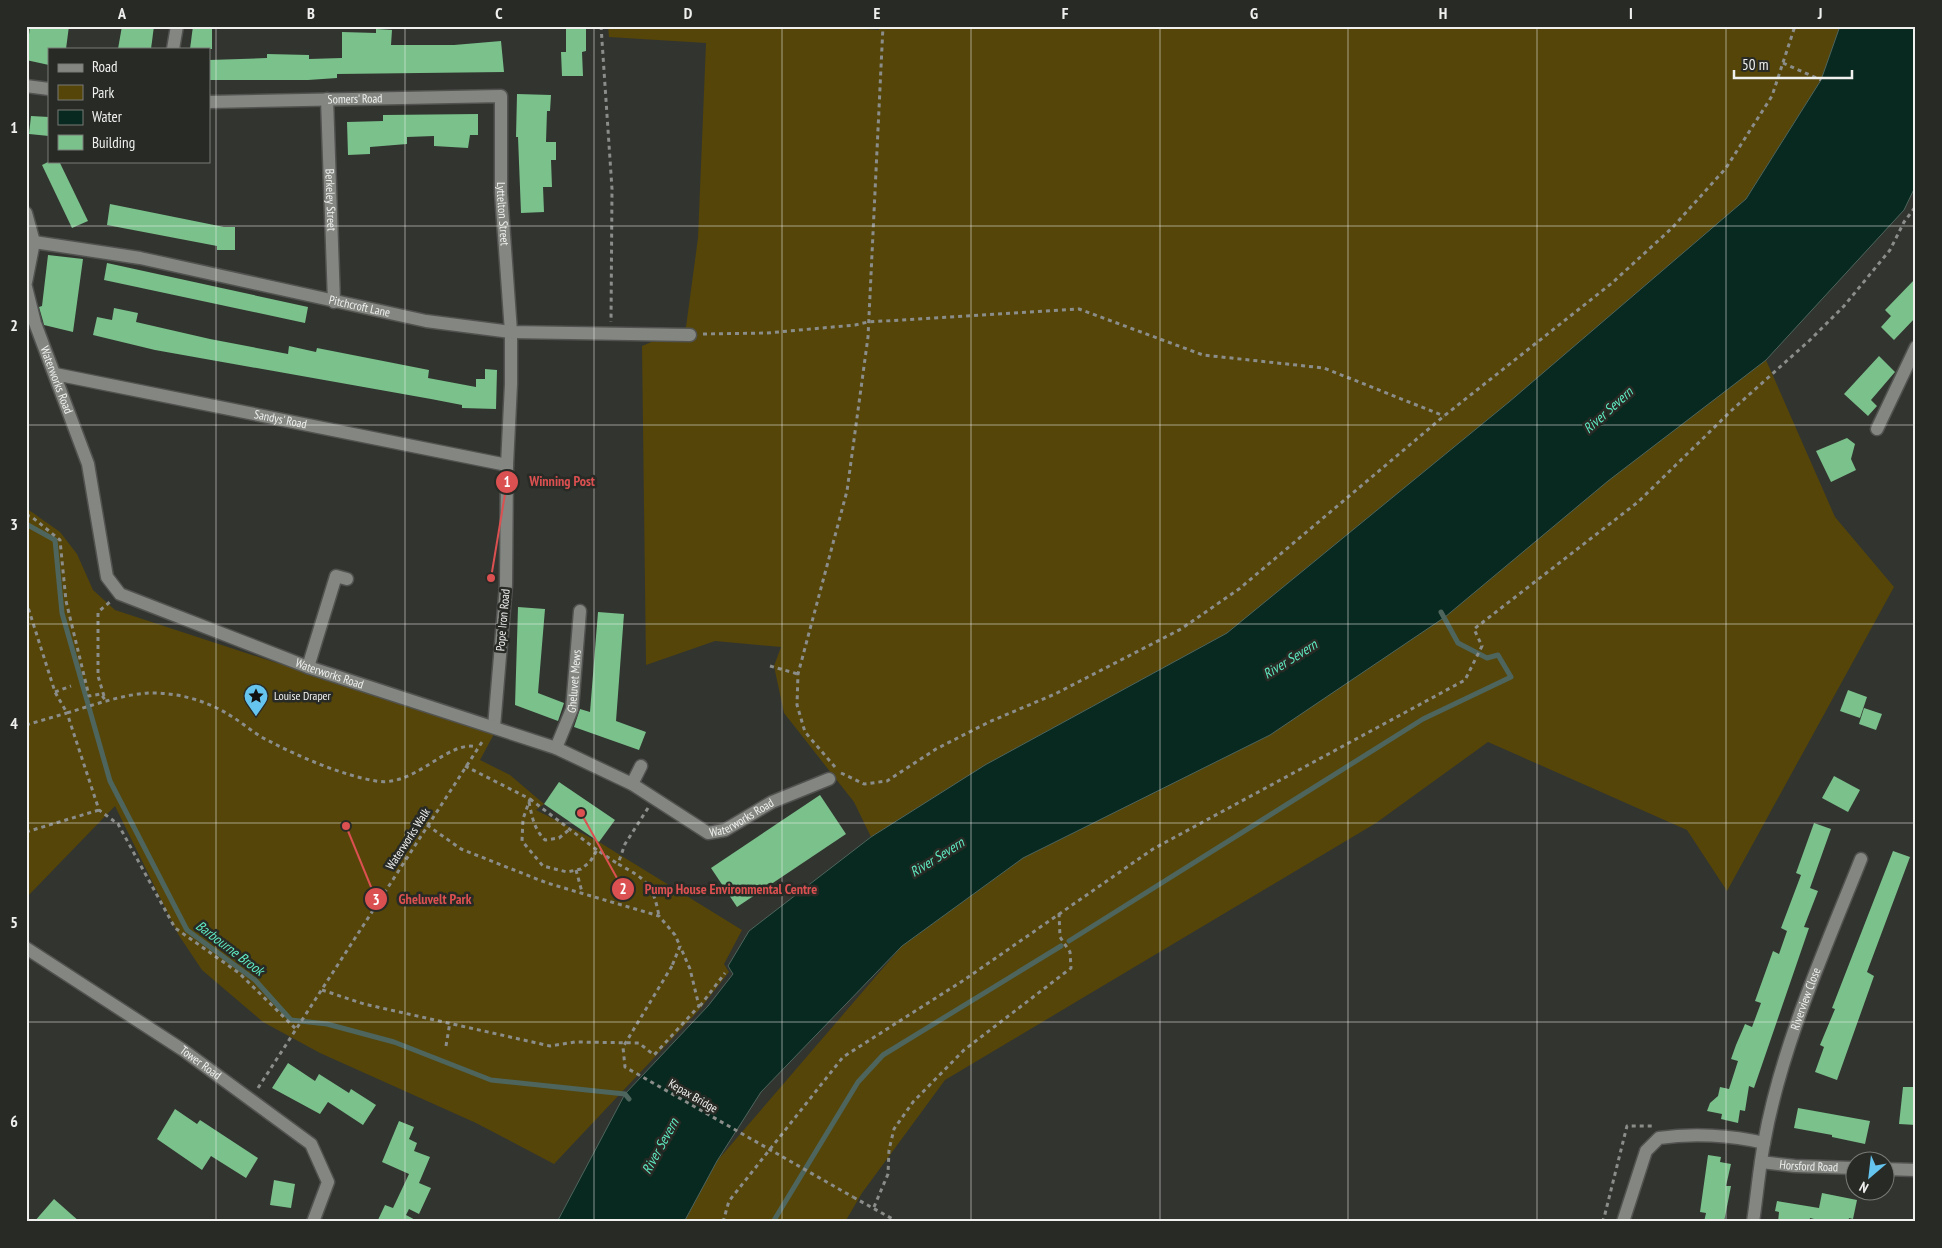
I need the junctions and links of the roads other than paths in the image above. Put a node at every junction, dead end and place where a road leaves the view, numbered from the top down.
1 (176, 26) edge
2 (173, 48) edge
3 (26, 86) edge
4 (48, 89) edge
5 (501, 96) joint
6 (327, 99) junction
7 (210, 102) edge
8 (26, 212) edge
9 (34, 242) junction
10 (26, 282) edge
11 (26, 287) edge
12 (334, 302) junction
13 (511, 332) junction
14 (690, 335) road end
15 (1916, 347) edge
16 (55, 374) junction
17 (1877, 429) dead end
18 (507, 465) junction
19 (347, 579) dead end
20 (580, 611) dead end
21 (308, 667) junction
22 (494, 727) junction
23 (556, 748) junction
24 (641, 766) dead end
25 (829, 779) dead end
26 (632, 784) junction
27 (1861, 859) dead end
28 (26, 948) edge
29 (1764, 1143) junction
30 (1761, 1162) junction
31 (1844, 1168) edge
32 (1894, 1169) edge
33 (1916, 1170) edge
34 (315, 1216) edge
35 (1623, 1222) edge
36 (1753, 1222) edge

1 - 2 street
3 - 4 street
5 - 6 street, Somers' Road
5 - 13 street, Lyttelton Street
6 - 7 street, Somers' Road
6 - 12 street, Berkeley Street
8 - 9 street
9 - 10 street
9 - 12 street, Pitchcroft Lane
11 - 16 street, Waterworks Road
12 - 13 street, Pitchcroft Lane
13 - 14 street, Pitchcroft Lane
13 - 18 street, Pope Iron Road
15 - 17 street
16 - 18 street, Sandys' Road
16 - 21 street, Waterworks Road
18 - 22 street, Pope Iron Road
19 - 21 street
20 - 23 street, Gheluvet Mews
21 - 22 street, Waterworks Road
22 - 23 street, Waterworks Road
23 - 26 street, Waterworks Road
24 - 26 street
25 - 26 street, Waterworks Road
27 - 29 street, Riverview Close
28 - 34 street, Tower Road
29 - 30 street, Riverview Close
29 - 35 street
30 - 31 street, Horsford Road
30 - 36 street, Riverview Close
32 - 33 street

